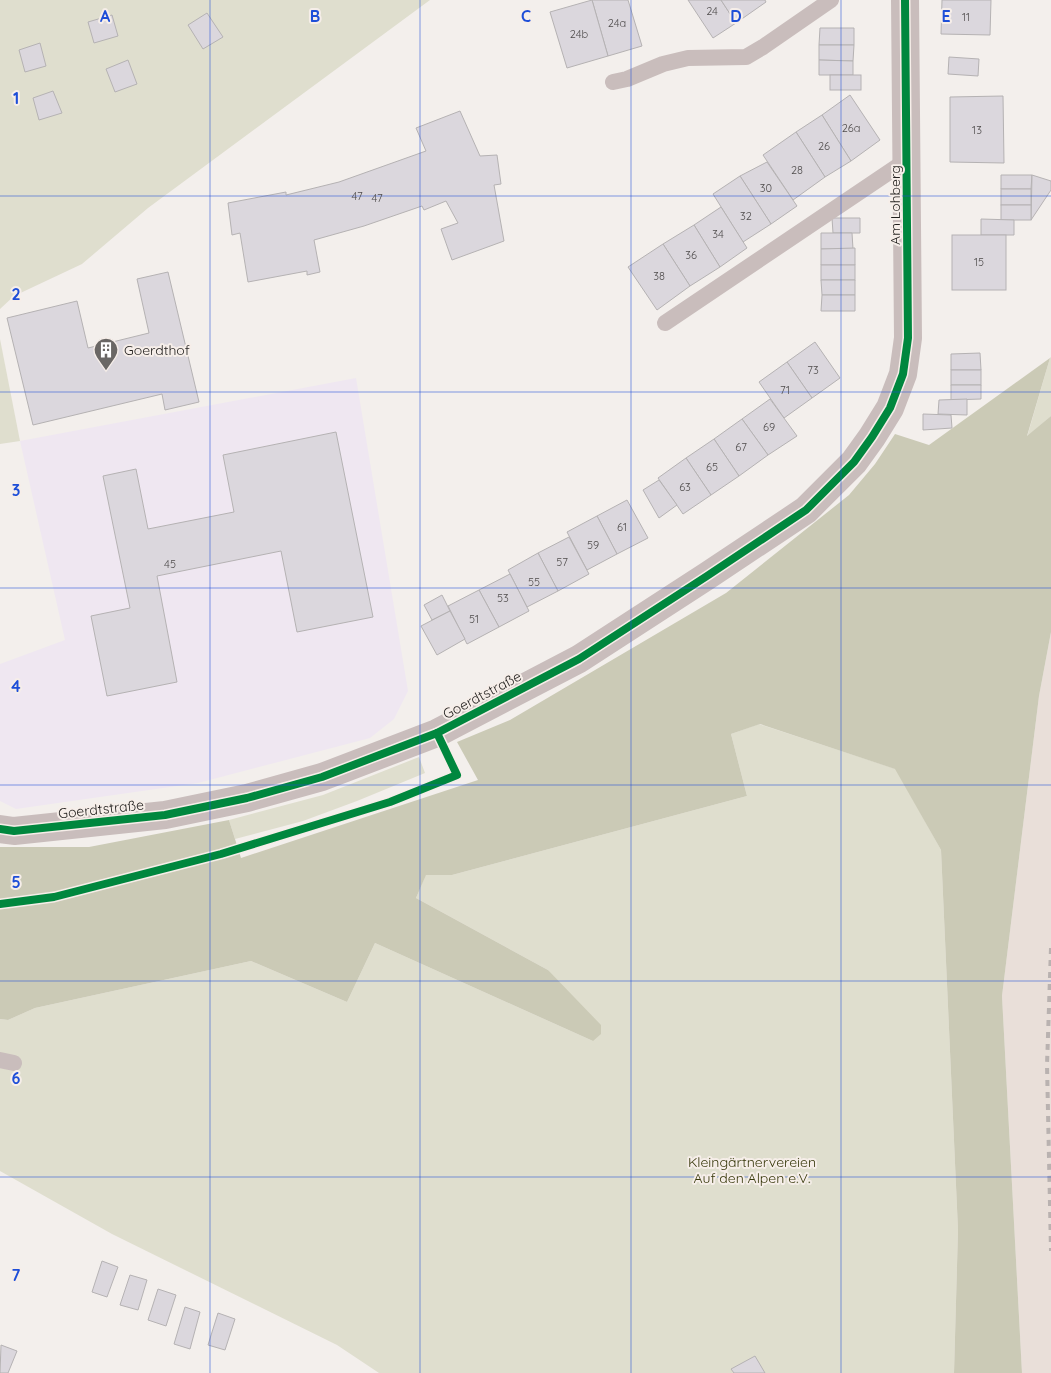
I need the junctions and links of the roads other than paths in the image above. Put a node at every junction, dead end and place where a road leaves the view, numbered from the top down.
1 (831, 0) edge
2 (906, 0) edge
3 (614, 82) dead end
4 (907, 160) junction
5 (665, 323) dead end
6 (890, 408) joint
7 (0, 829) edge

1 - 3 lane
2 - 4 street, Am Lohberg
4 - 5 lane, Am Lohberg
4 - 6 street, Am Lohberg
6 - 7 street, Goerdtstraße

